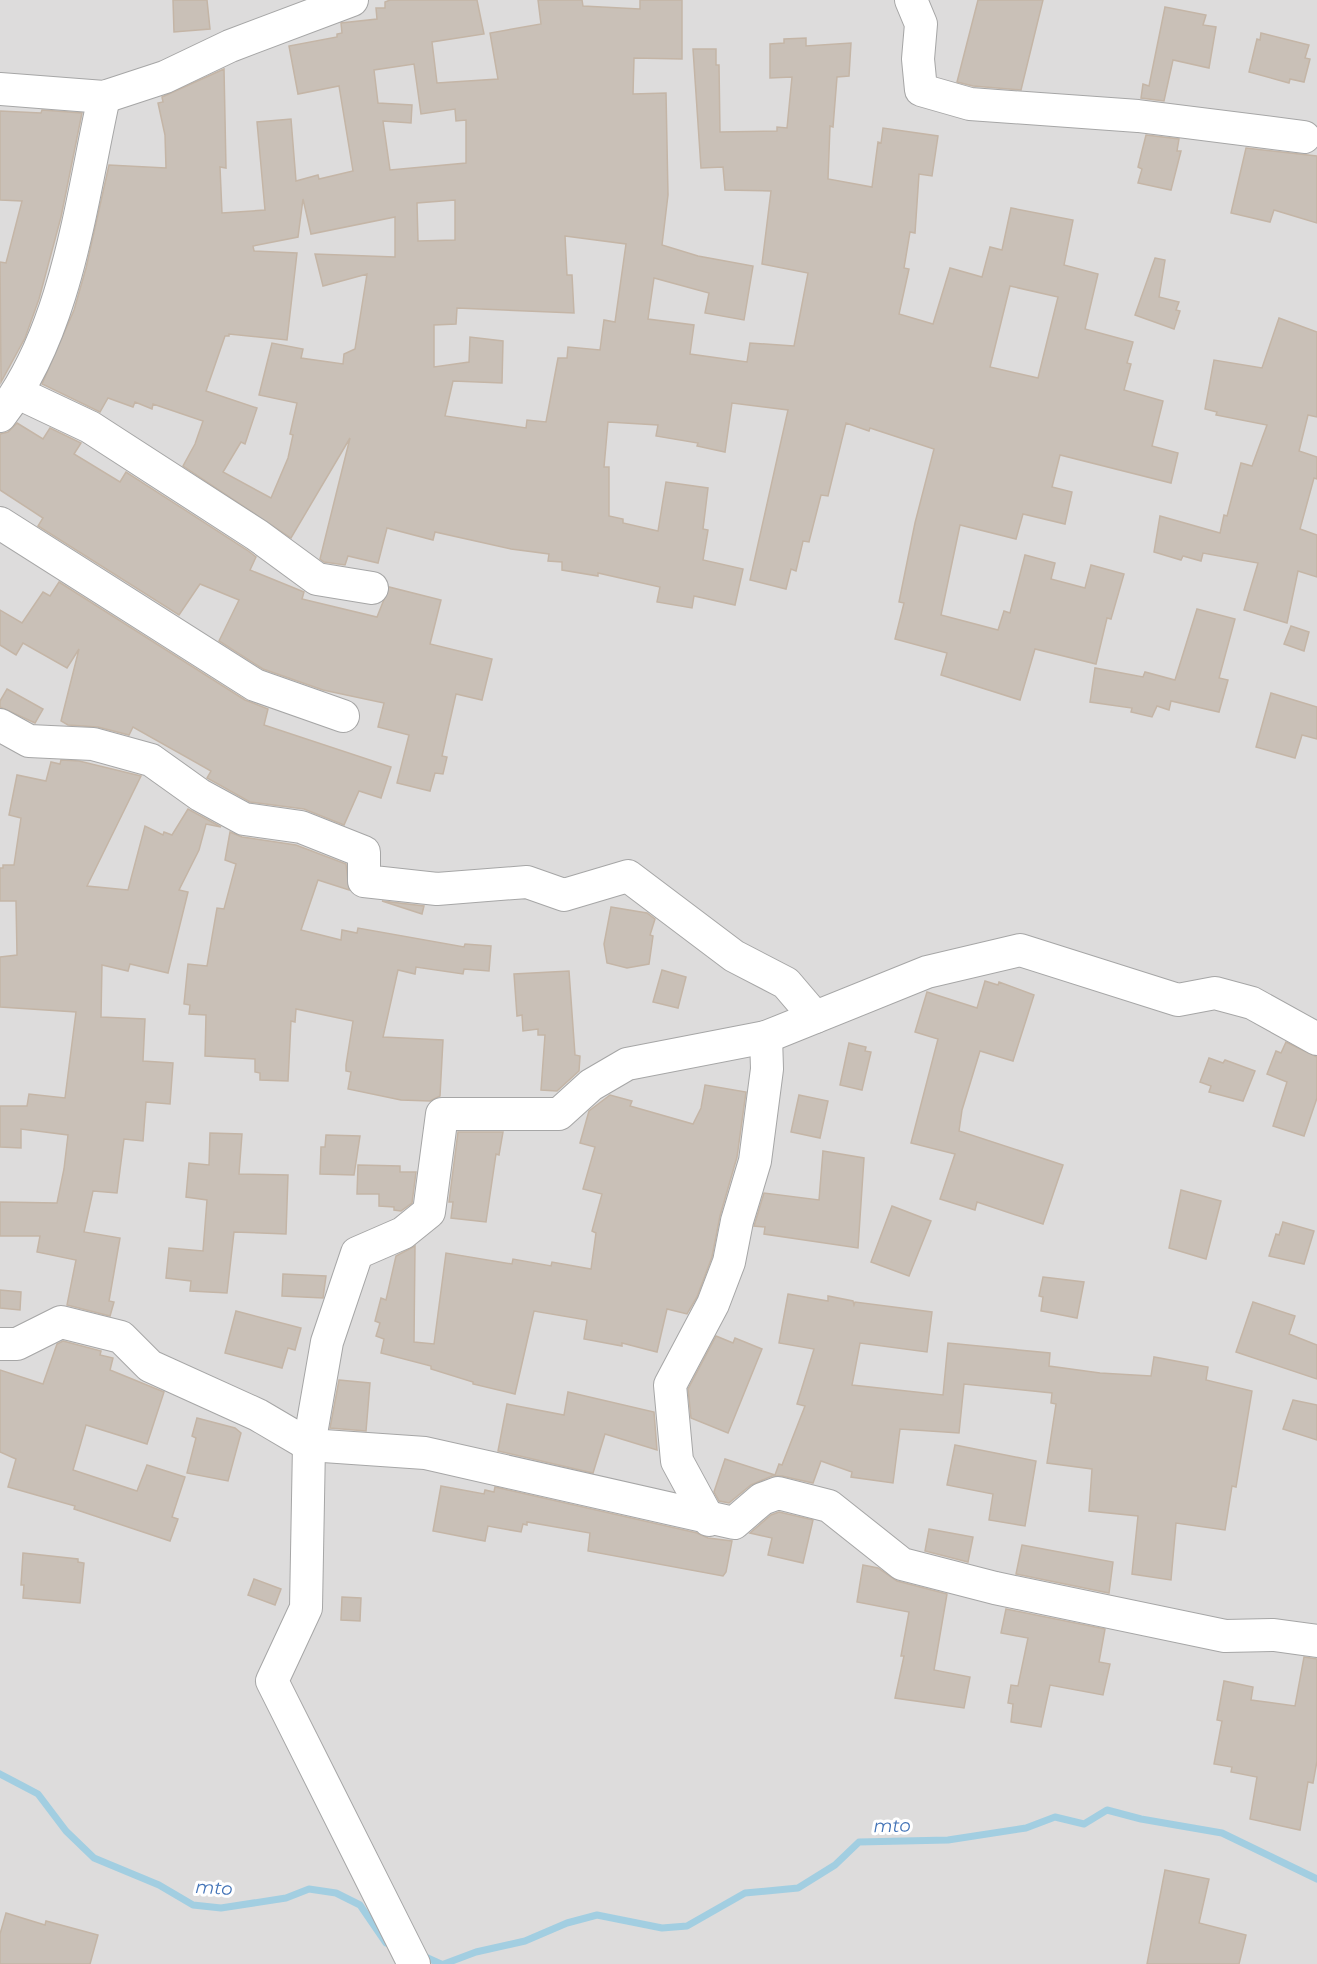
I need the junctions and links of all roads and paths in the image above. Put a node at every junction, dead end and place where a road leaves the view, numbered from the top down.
1 (352, 0) edge
2 (911, 0) edge
3 (0, 89) edge
4 (104, 97) junction
5 (1304, 138) dead end
6 (9, 405) edge
7 (0, 523) edge
8 (372, 588) dead end
9 (343, 716) dead end
10 (0, 725) edge
11 (815, 1017) junction
12 (766, 1038) junction
13 (1317, 1040) edge
14 (0, 1344) edge
15 (309, 1445) junction
16 (709, 1520) junction
17 (1317, 1641) edge
18 (414, 1964) edge

1 - 4 street
2 - 5 street
3 - 4 street
4 - 6 street
6 - 8 street
7 - 9 street
10 - 11 street
11 - 12 street
11 - 13 street
12 - 15 street
12 - 16 street
14 - 15 street
15 - 16 street
15 - 18 street
16 - 17 street

